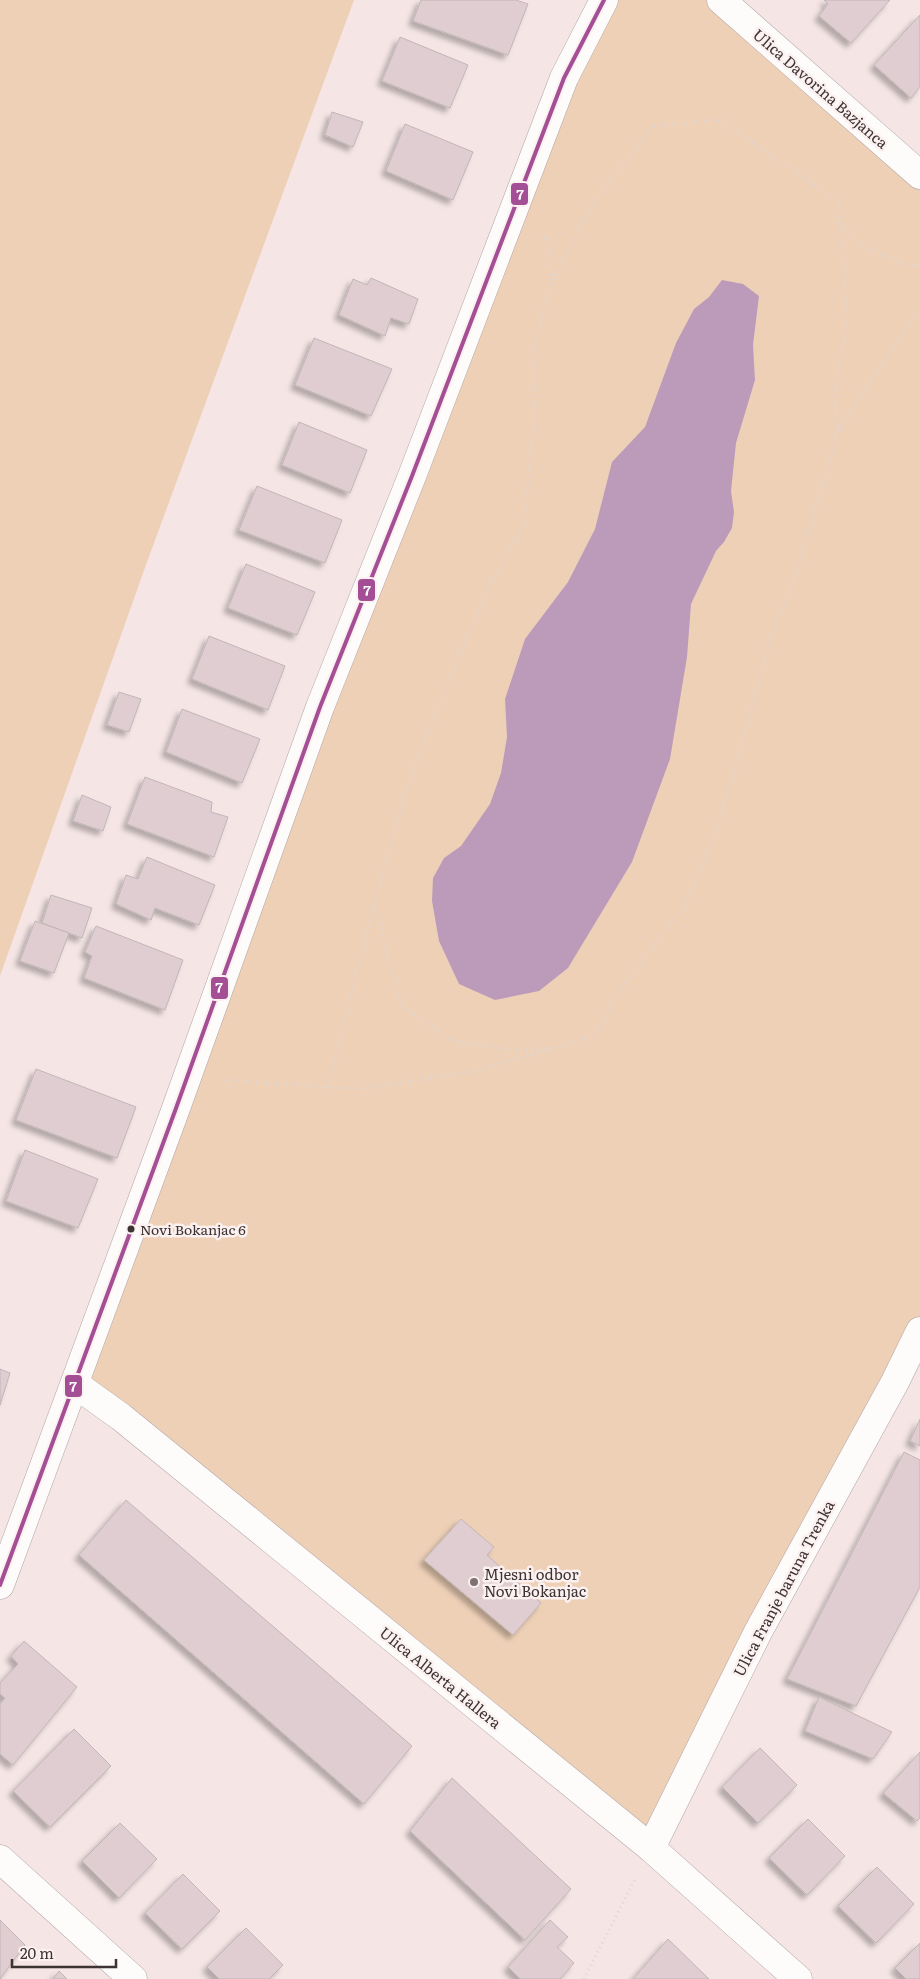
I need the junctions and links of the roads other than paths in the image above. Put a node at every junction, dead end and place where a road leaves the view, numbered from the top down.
1 (604, 0) edge
2 (721, 0) edge
3 (920, 175) edge
4 (920, 1331) edge
5 (75, 1384) junction
6 (0, 1585) edge
7 (651, 1848) junction
8 (0, 1859) edge
9 (133, 1979) edge
10 (798, 1979) edge

1 - 5 street
2 - 3 street, Ulica Davorina Bazjanca
4 - 7 street, Ulica Franje baruna Trenka
5 - 6 street
5 - 7 street, Ulica Alberta Hallera
7 - 10 street, Ulica Alberta Hallera
8 - 9 street

